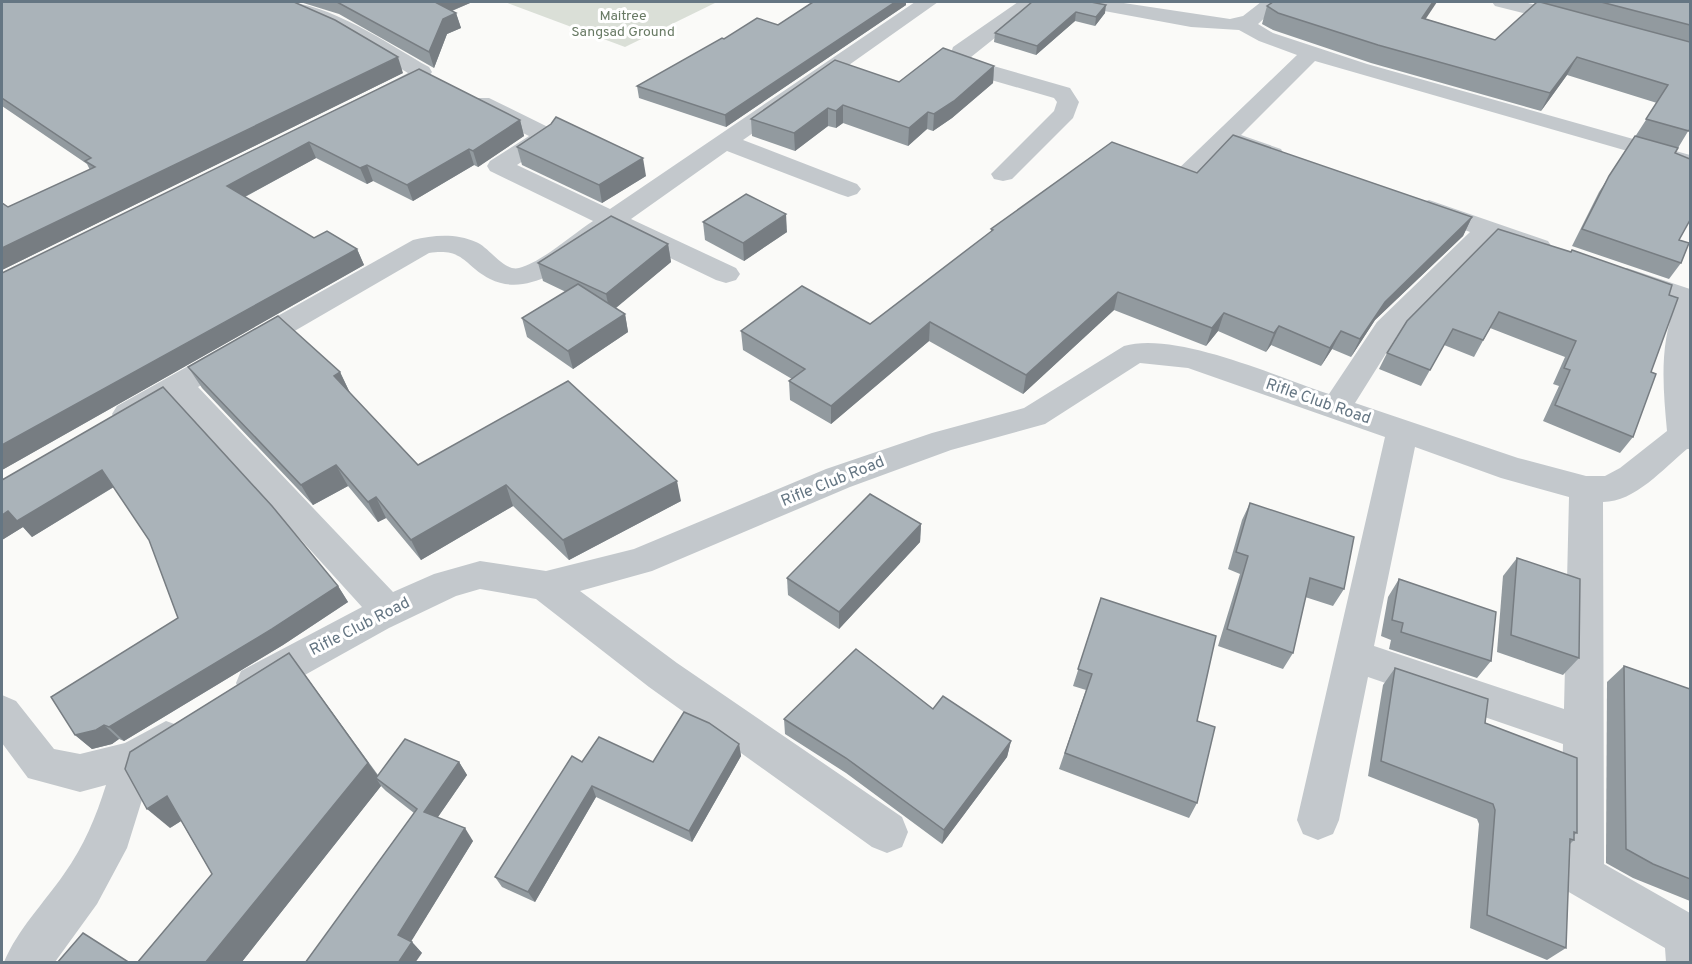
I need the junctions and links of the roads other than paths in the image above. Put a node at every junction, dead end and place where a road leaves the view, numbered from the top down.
1 (289, 2) edge
2 (928, 2) edge
3 (1030, 2) edge
4 (1088, 2) edge
5 (1272, 2) edge
6 (1502, 2) edge
7 (1242, 24) junction
8 (1597, 27) edge
9 (1311, 53) junction
10 (442, 83) junction
11 (372, 101) edge
12 (1224, 137) junction
13 (724, 142) junction
14 (1290, 160) edge
15 (1690, 162) edge
16 (1003, 174) dead end
17 (1183, 178) edge
18 (848, 189) dead end
19 (1411, 202) edge
20 (610, 221) junction
21 (1488, 229) junction
22 (1567, 256) edge
23 (1600, 268) edge
24 (726, 274) dead end
25 (1690, 300) edge
26 (1690, 305) edge
27 (178, 385) junction
28 (1336, 408) junction
29 (106, 426) edge
30 (1402, 431) junction
31 (1687, 437) edge
32 (1586, 489) junction
33 (546, 586) junction
34 (388, 611) junction
35 (1353, 655) junction
36 (231, 698) edge
37 (2, 713) edge
38 (192, 722) edge
39 (1583, 733) junction
40 (134, 759) junction
41 (1317, 820) dead end
42 (887, 832) dead end
43 (27, 963) edge
44 (1689, 963) edge

1 - 10 street
2 - 13 street
3 - 16 street
4 - 7 street
5 - 7 street
6 - 8 street
7 - 9 street
9 - 12 street
9 - 15 street
10 - 11 street
10 - 20 street
12 - 14 street
12 - 17 street
13 - 18 street
13 - 20 street
19 - 21 street
20 - 24 street
20 - 27 street
21 - 22 street
21 - 28 street
23 - 25 street
26 - 31 street
27 - 29 street
27 - 34 street
28 - 30 street, Rifle Club Road
28 - 33 street, Rifle Club Road
30 - 32 street, Rifle Club Road
30 - 35 street
31 - 32 street, Rifle Club Road
32 - 39 street
33 - 34 street, Rifle Club Road
33 - 42 street
34 - 36 street, Rifle Club Road
35 - 39 street
35 - 41 street
37 - 40 street
38 - 40 street
39 - 44 street
40 - 43 street

